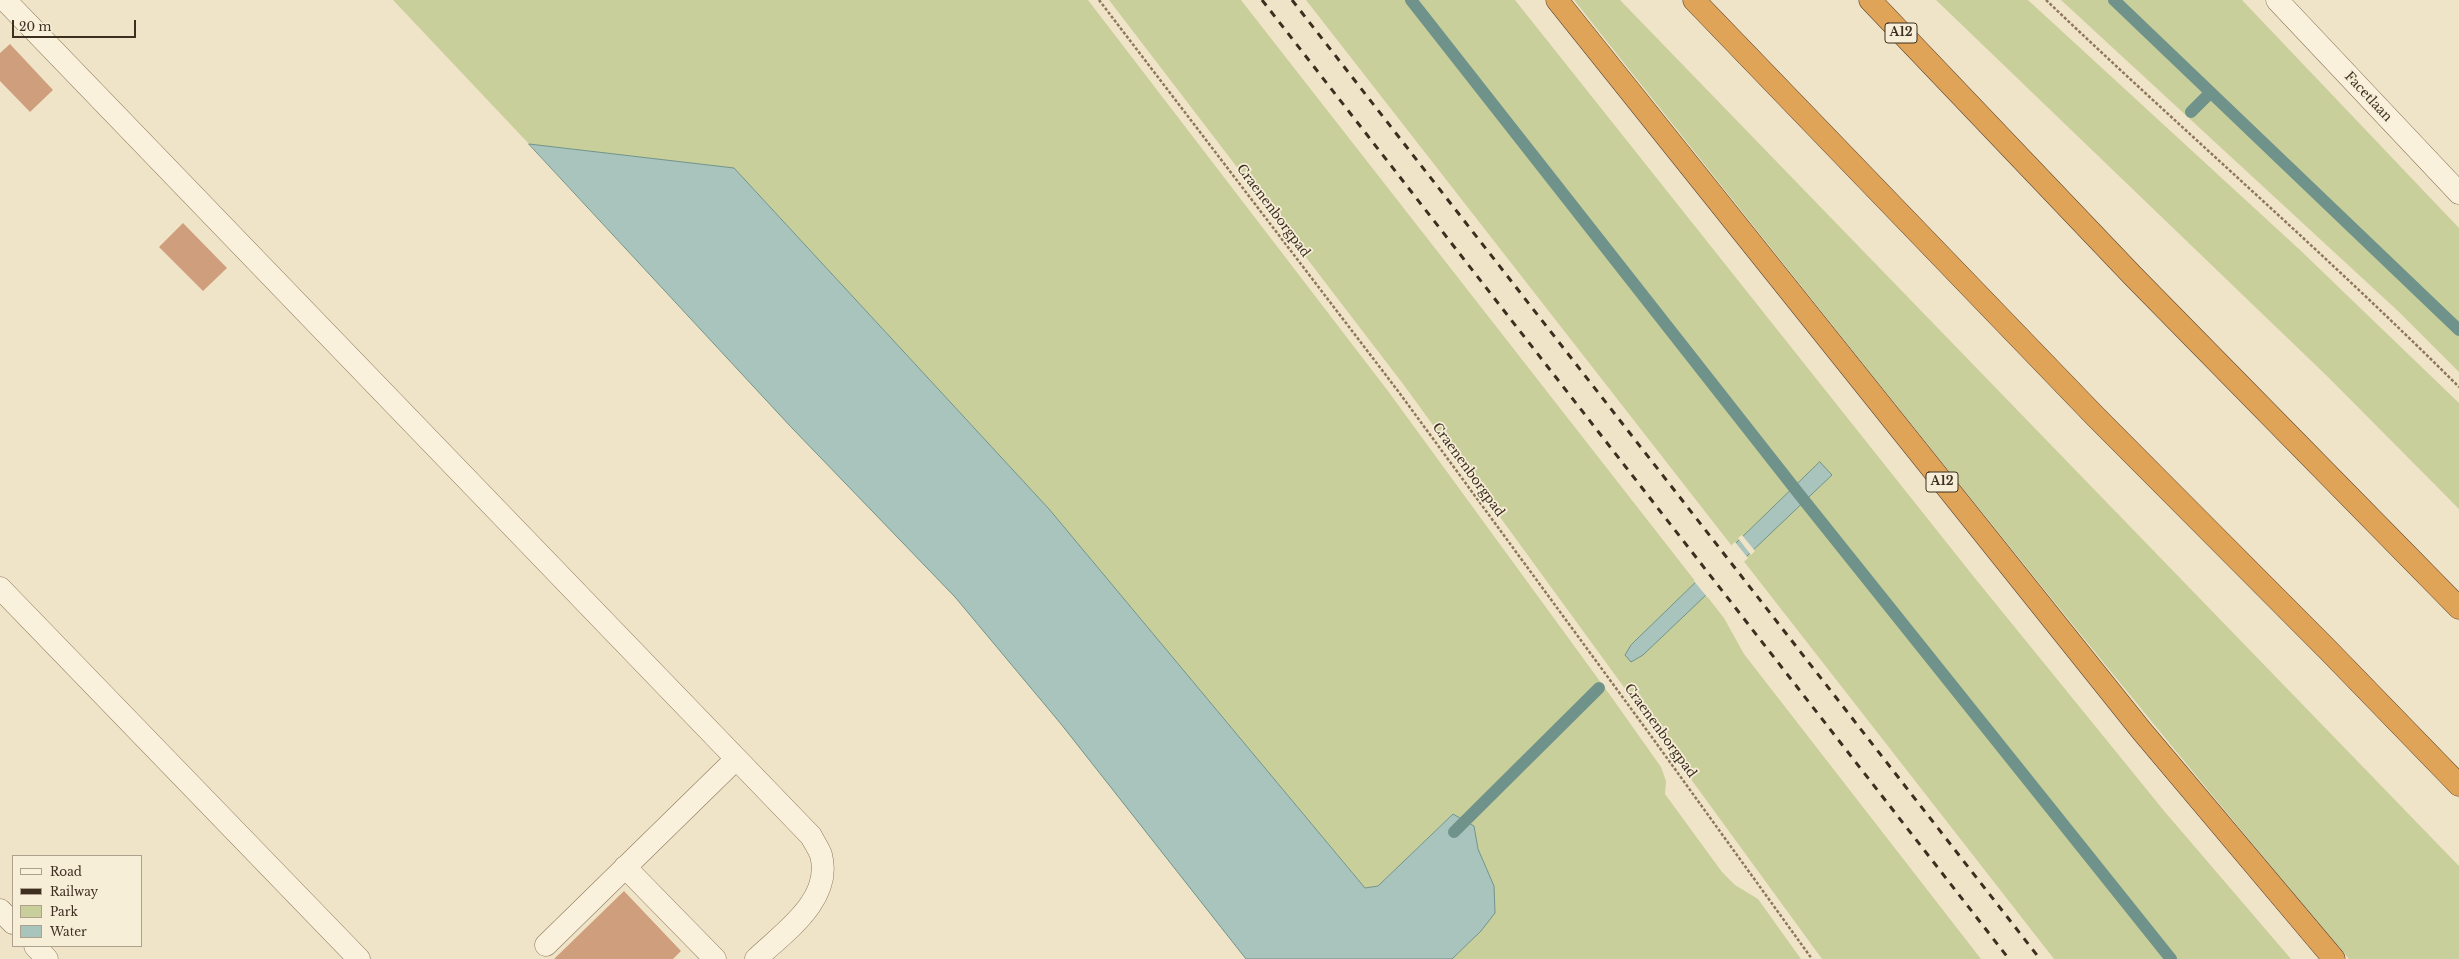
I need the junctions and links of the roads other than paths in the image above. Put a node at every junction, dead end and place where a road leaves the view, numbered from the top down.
1 (6, 0) edge
2 (1557, 0) edge
3 (1694, 0) edge
4 (1870, 0) edge
5 (2277, 0) edge
6 (2459, 193) edge
7 (0, 588) edge
8 (2459, 608) edge
9 (736, 759) junction
10 (2459, 785) edge
11 (625, 867) junction
12 (0, 910) edge
13 (12, 922) edge
14 (546, 945) dead end
15 (36, 947) edge
16 (47, 959) edge
17 (359, 959) edge
18 (715, 959) edge
19 (756, 959) edge
20 (2334, 959) edge

1 - 9 street
2 - 20 highway, A12
3 - 10 highway
4 - 8 highway, A12
5 - 6 street, Facetlaan
7 - 17 street
9 - 11 street
9 - 19 street
11 - 14 street
11 - 18 street
12 - 13 street
15 - 16 street

